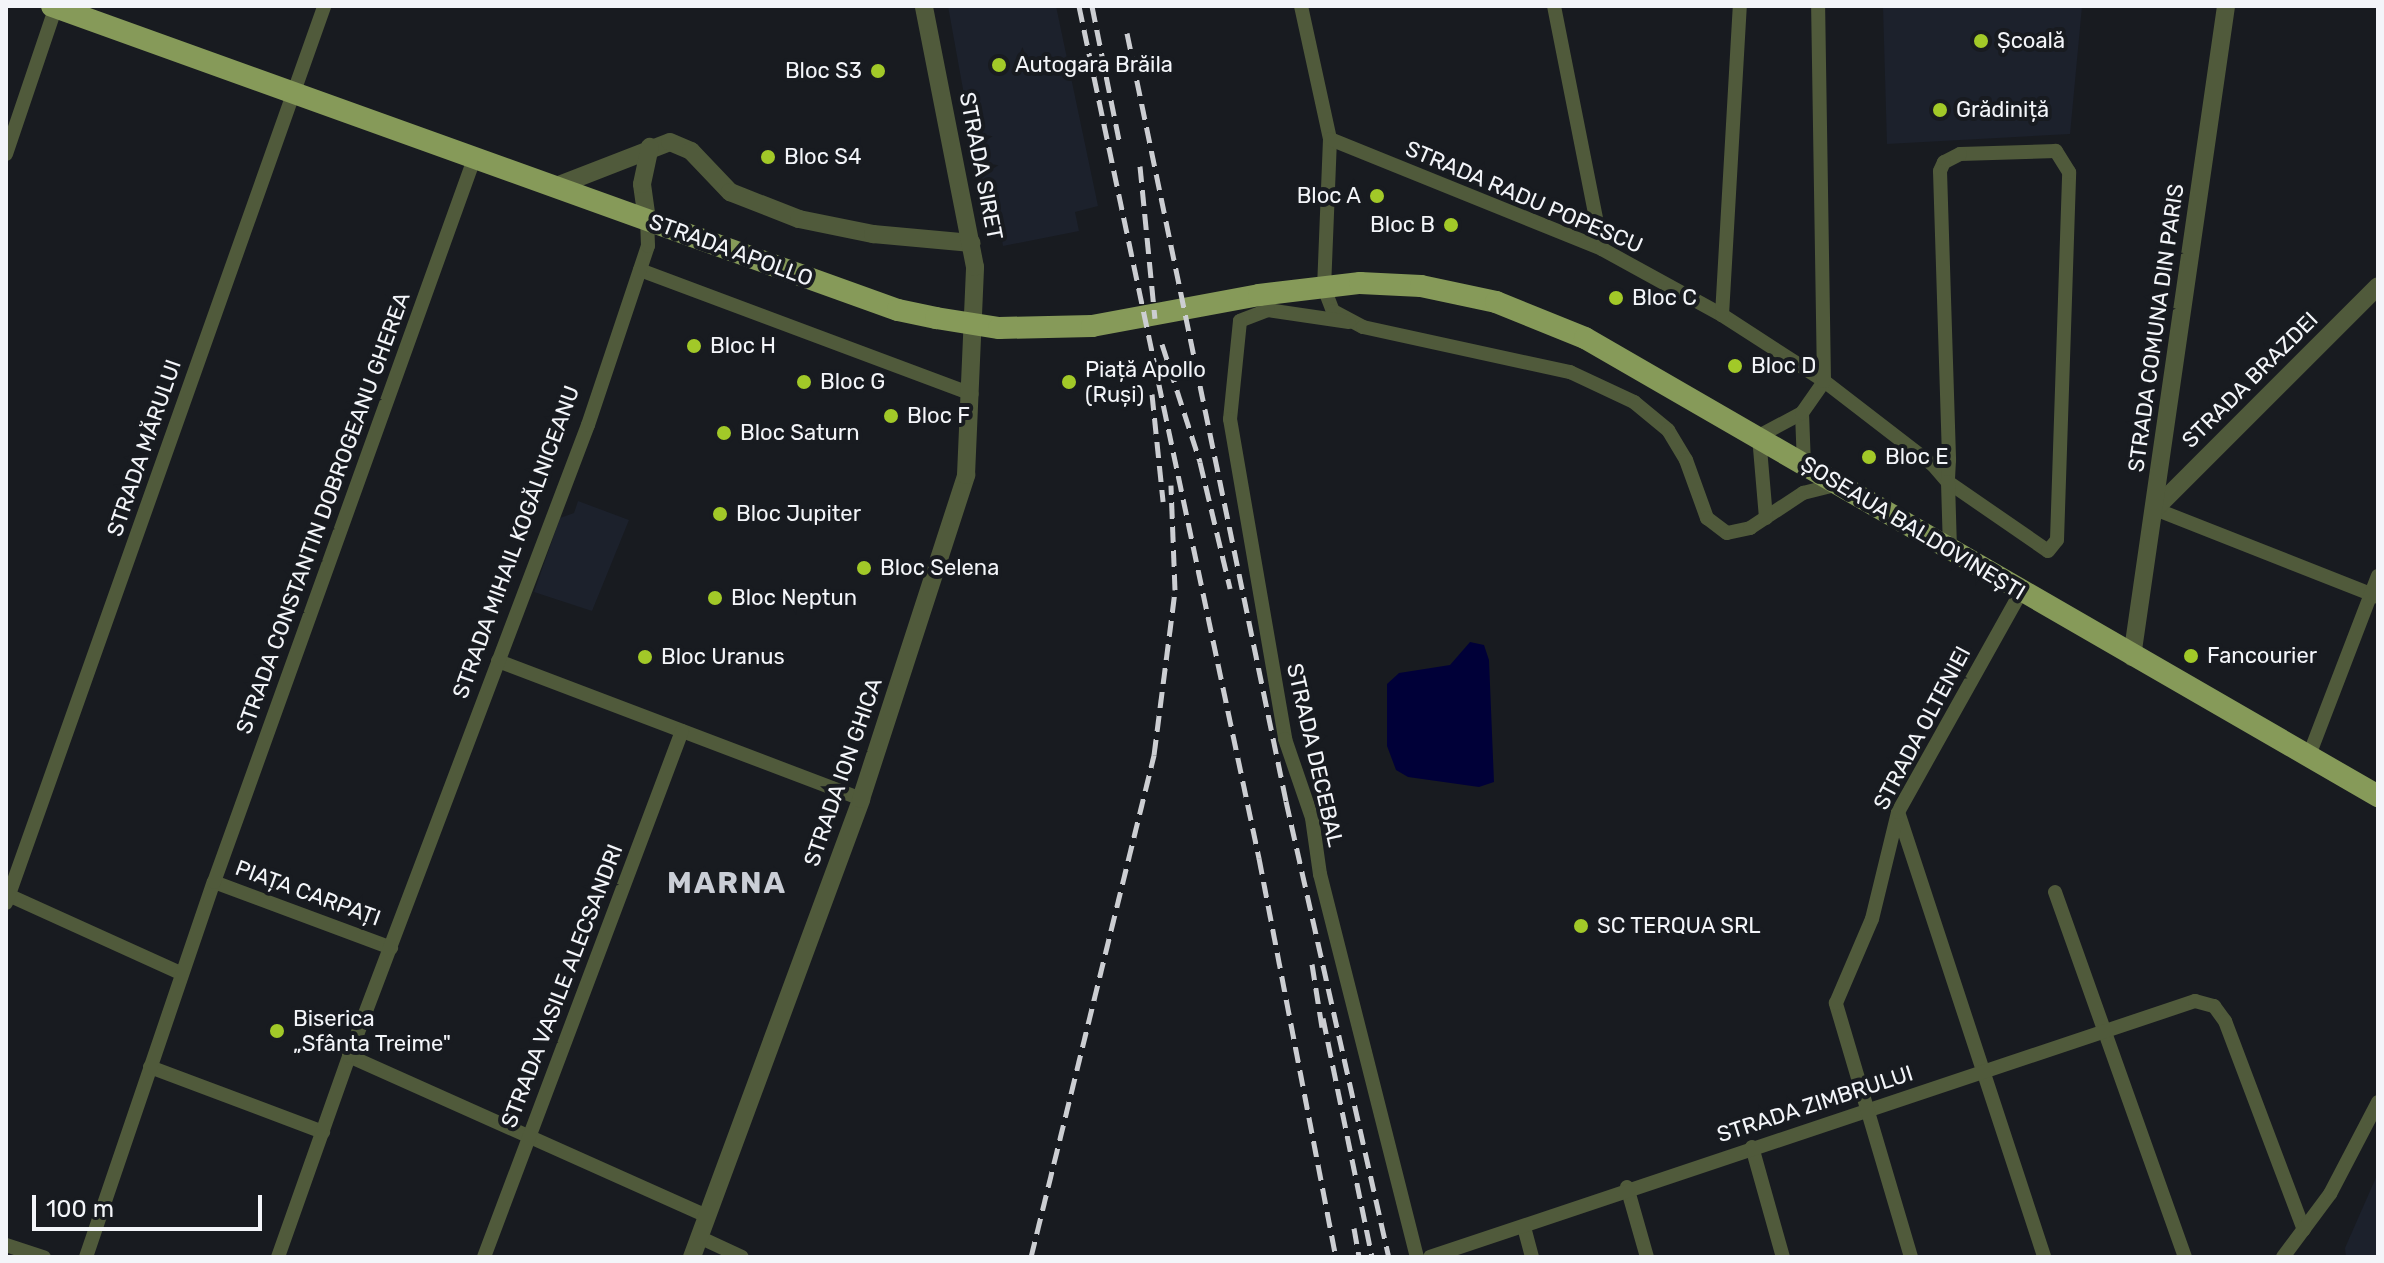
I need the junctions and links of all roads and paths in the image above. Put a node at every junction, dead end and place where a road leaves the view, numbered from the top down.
1 (55, 6) edge
2 (924, 6) edge
3 (1301, 6) edge
4 (1554, 6) edge
5 (1740, 6) edge
6 (1818, 6) edge
7 (2226, 6) edge
8 (324, 7) edge
9 (293, 92) junction
10 (1330, 139) junction
11 (650, 147) junction
12 (6, 154) edge
13 (474, 159) junction
14 (554, 187) junction
15 (647, 220) junction
16 (972, 243) junction
17 (1602, 249) junction
18 (640, 270) junction
19 (2378, 286) edge
20 (1436, 288) joint
21 (1722, 315) junction
22 (1349, 322) junction
23 (974, 336) joint
24 (1824, 381) junction
25 (972, 394) junction
26 (1802, 413) junction
27 (1759, 436) junction
28 (1804, 464) junction
29 (1948, 482) junction
30 (1838, 484) junction
31 (2155, 509) junction
32 (1766, 518) junction
33 (1950, 551) junction
34 (2378, 576) edge
35 (2021, 592) junction
36 (2374, 595) edge
37 (2132, 657) junction
38 (498, 661) junction
39 (682, 731) junction
40 (2308, 758) junction
41 (2378, 796) edge
42 (861, 799) junction
43 (1898, 812) junction
44 (214, 882) junction
45 (2055, 892) dead end
46 (7, 897) edge
47 (391, 948) junction
48 (182, 974) junction
49 (2104, 1032) junction
50 (349, 1056) junction
51 (150, 1067) junction
52 (1987, 1073) junction
53 (2378, 1102) edge
54 (1867, 1110) junction
55 (323, 1132) junction
56 (528, 1139) junction
57 (1752, 1147) junction
58 (1627, 1187) junction
59 (706, 1216) junction
60 (1524, 1227) junction
61 (2304, 1230) junction
62 (699, 1237) junction
63 (6, 1245) edge
64 (44, 1257) edge
65 (86, 1257) edge
66 (278, 1257) edge
67 (484, 1257) edge
68 (692, 1257) edge
69 (742, 1257) edge
70 (1417, 1257) edge
71 (1430, 1257) edge
72 (1532, 1257) edge
73 (1647, 1257) edge
74 (1783, 1257) edge
75 (1911, 1257) edge
76 (2044, 1257) edge
77 (2185, 1257) edge
78 (2283, 1257) edge

1 - 9 main road, STRADA APOLLO
1 - 12 street
2 - 16 street, STRADA SIRET
3 - 10 street
4 - 17 street
5 - 21 street
6 - 24 street
7 - 31 street, STRADA COMUNA DIN PARIS
8 - 9 street, STRADA MĂRULUI
9 - 13 main road, STRADA APOLLO
9 - 46 street, STRADA MĂRULUI
10 - 17 street, STRADA RADU POPESCU
10 - 22 street
11 - 14 street
11 - 15 street, STRADA MIHAIL KOGĂLNICEANU
11 - 16 street
13 - 14 main road, STRADA APOLLO
13 - 44 street, STRADA CONSTANTIN DOBROGEANU GHEREA
14 - 15 main road, STRADA APOLLO
15 - 18 street, STRADA MIHAIL KOGĂLNICEANU
15 - 20 main road, STRADA APOLLO
16 - 23 street, STRADA SIRET
17 - 21 street, STRADA RADU POPESCU
18 - 25 street
18 - 38 street, STRADA MIHAIL KOGĂLNICEANU
19 - 31 street, STRADA BRAZDEI
20 - 27 main road, ȘOSEAUA BALDOVINEȘTI
21 - 24 street, STRADA RADU POPESCU
22 - 32 street, STRADA DECEBAL
22 - 70 street, STRADA DECEBAL
23 - 25 street, STRADA ION GHICA
24 - 26 street
24 - 29 street, STRADA RADU POPESCU
25 - 42 street, STRADA ION GHICA
26 - 27 street
26 - 28 street
27 - 28 main road, ȘOSEAUA BALDOVINEȘTI
27 - 32 street
28 - 30 main road, ȘOSEAUA BALDOVINEȘTI
29 - 29 street, STRADA RADU POPESCU
29 - 33 street
30 - 32 street, STRADA DECEBAL
30 - 33 main road, ȘOSEAUA BALDOVINEȘTI
31 - 36 street
31 - 37 street, STRADA COMUNA DIN PARIS
33 - 35 main road, ȘOSEAUA BALDOVINEȘTI
34 - 36 street
35 - 37 main road, ȘOSEAUA BALDOVINEȘTI
35 - 43 street, STRADA OLTENIEI
36 - 40 street
37 - 40 main road, ȘOSEAUA BALDOVINEȘTI
38 - 39 street
38 - 47 street, STRADA MIHAIL KOGĂLNICEANU
39 - 42 street
39 - 56 street, STRADA VASILE ALECSANDRI
40 - 41 main road, ȘOSEAUA BALDOVINEȘTI
42 - 59 street, STRADA ION GHICA
43 - 52 street
43 - 54 street, STRADA OLTENIEI
44 - 47 street, PIAȚA CARPAȚI
44 - 48 street, PIAȚA CARPAȚI
45 - 49 street
46 - 48 street
47 - 50 street, PIAȚA CARPAȚI
48 - 51 street, PIAȚA CARPAȚI
49 - 52 street, STRADA ZIMBRULUI
49 - 61 street, STRADA ZIMBRULUI
49 - 77 street
50 - 55 street, PIAȚA CARPAȚI
50 - 56 street
51 - 55 street
51 - 65 street
52 - 54 street, STRADA ZIMBRULUI
52 - 76 street
53 - 61 street
54 - 57 street, STRADA ZIMBRULUI
54 - 75 street, STRADA OLTENIEI
55 - 66 street
56 - 59 street
56 - 67 street, STRADA VASILE ALECSANDRI
57 - 58 street, STRADA ZIMBRULUI
57 - 74 street
58 - 60 street, STRADA ZIMBRULUI
58 - 73 street
59 - 62 street, STRADA ION GHICA
60 - 71 street, STRADA ZIMBRULUI
60 - 72 street
61 - 78 street
62 - 68 street, STRADA ION GHICA
62 - 69 street
63 - 64 street

